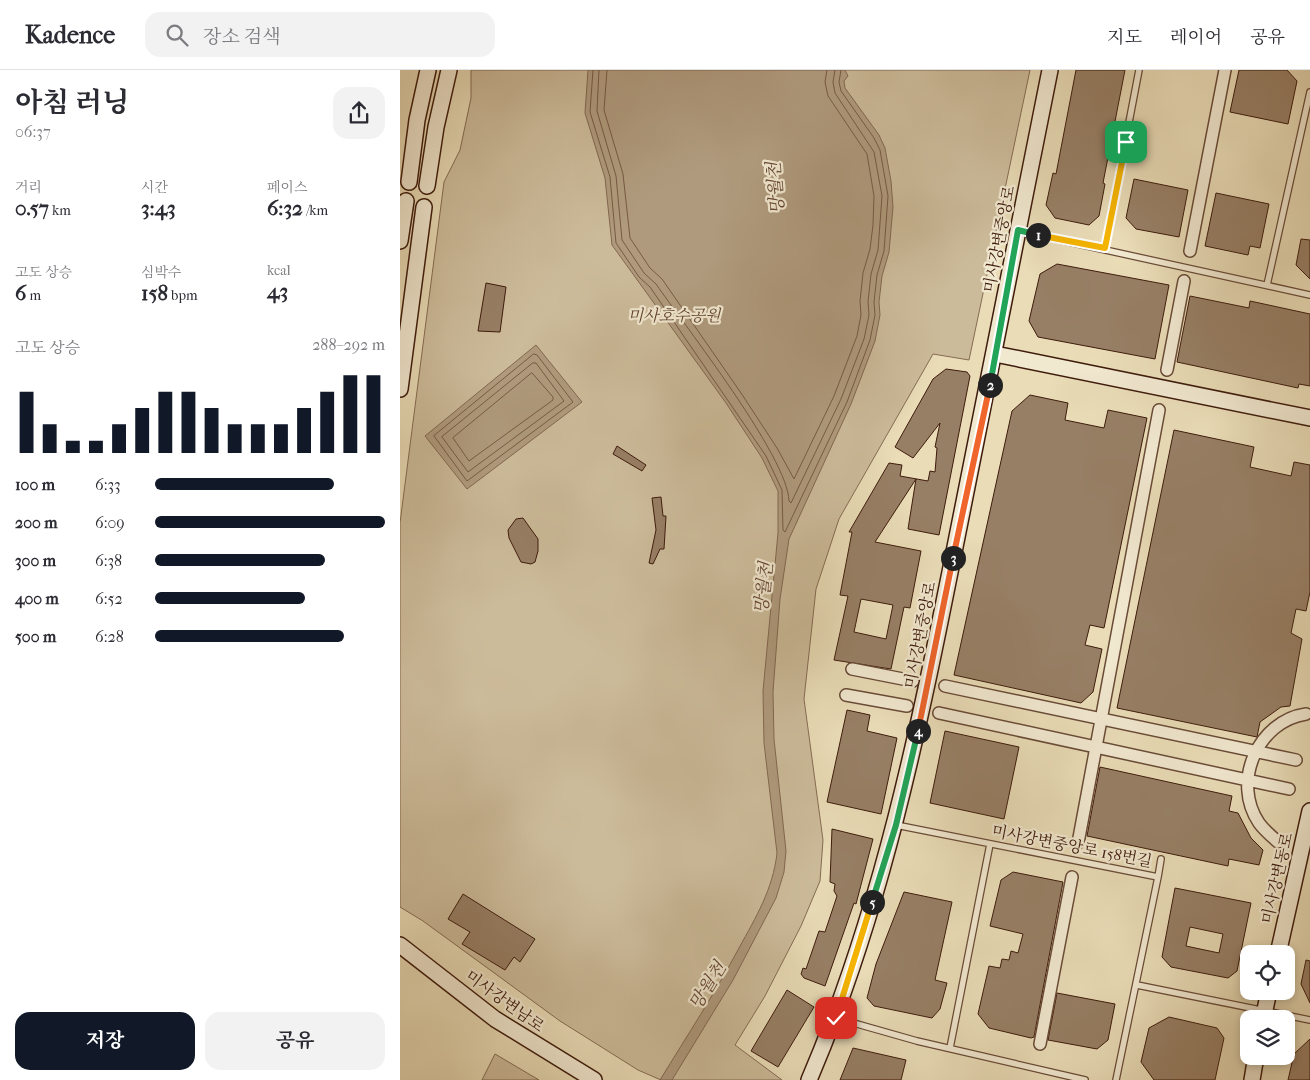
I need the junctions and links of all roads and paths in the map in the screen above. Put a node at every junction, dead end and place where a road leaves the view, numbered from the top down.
1 (428, 70) edge
2 (449, 70) edge
3 (1050, 70) edge
4 (1139, 70) edge
5 (1225, 70) edge
6 (1310, 92) edge
7 (409, 182) dead end
8 (427, 186) dead end
9 (406, 201) dead end
10 (424, 207) dead end
11 (1018, 230) junction
12 (400, 241) edge
13 (1105, 248) junction
14 (1190, 251) dead end
15 (1184, 281) dead end
16 (1268, 284) junction
17 (1310, 295) edge
18 (995, 354) junction
19 (1167, 370) dead end
20 (400, 388) edge
21 (1159, 410) dead end
22 (1310, 418) edge
23 (852, 669) dead end
24 (913, 681) dead end
25 (945, 686) dead end
26 (846, 695) dead end
27 (907, 706) dead end
28 (939, 713) dead end
29 (1306, 714) dead end
30 (1101, 720) junction
31 (1096, 746) junction
32 (1255, 751) junction
33 (1296, 760) dead end
34 (1248, 780) junction
35 (1289, 789) dead end
36 (1310, 811) edge
37 (896, 825) junction
38 (1278, 842) dead end
39 (1078, 843) dead end
40 (990, 844) junction
41 (1161, 859) dead end
42 (1072, 877) dead end
43 (1158, 877) junction
44 (400, 945) edge
45 (1280, 945) edge
46 (1137, 985) junction
47 (1243, 1010) edge
48 (836, 1018) junction
49 (1295, 1018) edge
50 (1310, 1020) edge
51 (1040, 1044) dead end
52 (950, 1048) junction
53 (1254, 1065) edge
54 (594, 1080) edge
55 (809, 1080) edge
56 (1085, 1080) edge
57 (1116, 1080) edge
58 (1252, 1080) edge

1 - 7 street
2 - 8 street
3 - 11 street, 미사강변중앙로
4 - 13 lane
5 - 14 street
6 - 16 lane
9 - 12 street
10 - 20 street
11 - 13 lane
11 - 18 street, 미사강변중앙로
13 - 16 lane
15 - 19 street
16 - 17 lane
18 - 22 street
18 - 37 street, 미사강변중앙로
21 - 30 street
23 - 24 street
25 - 30 street
26 - 27 street
28 - 31 street
29 - 32 street
30 - 31 street
30 - 32 street
31 - 34 street
31 - 39 street
32 - 33 street
32 - 34 street
34 - 35 street
34 - 38 street
36 - 45 street, 미사강변동로
37 - 40 lane, 미사강변중앙로 158번길
37 - 48 street, 미사강변중앙로
40 - 43 lane, 미사강변중앙로 158번길
40 - 52 lane
41 - 43 lane
42 - 51 street
43 - 46 lane, 미사강변중앙로 158번길
44 - 54 street, 미사강변남로
46 - 47 lane
46 - 57 lane, 미사강변중앙로 158번길
48 - 52 lane
48 - 55 street, 미사강변중앙로
49 - 50 lane
52 - 56 lane
53 - 58 street

